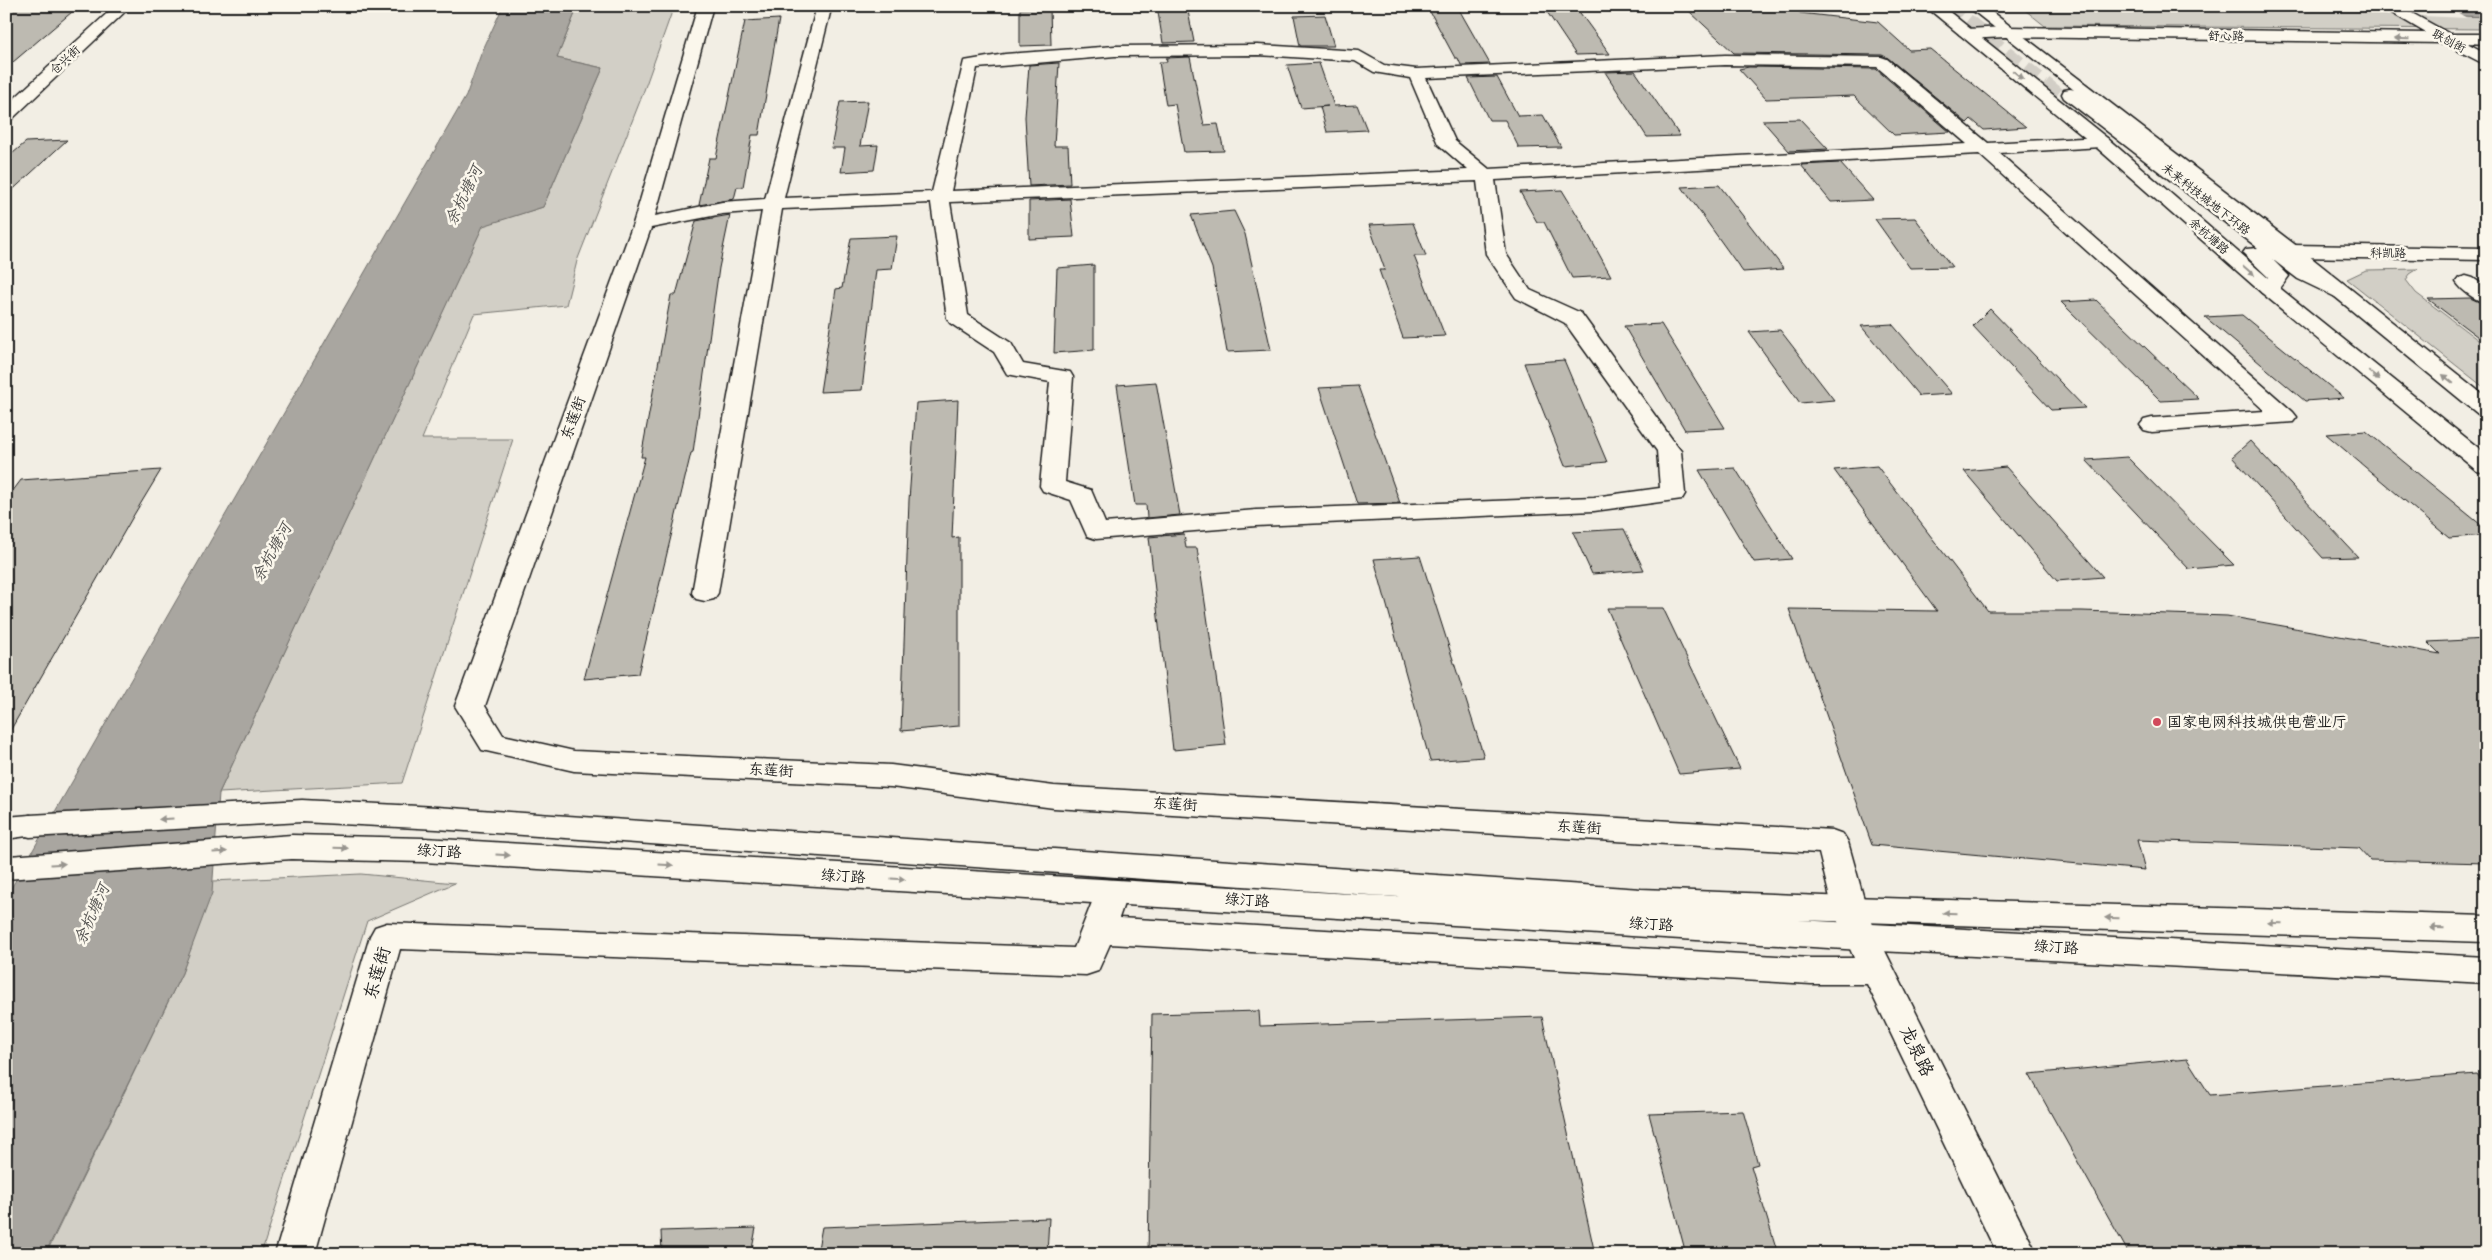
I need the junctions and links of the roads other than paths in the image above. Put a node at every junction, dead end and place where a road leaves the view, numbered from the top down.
1 (124, 6) edge
2 (706, 6) edge
3 (1932, 6) edge
4 (1974, 6) edge
5 (2387, 6) edge
6 (823, 9) dead end
7 (2455, 23) dead end
8 (2005, 32) junction
9 (1967, 34) junction
10 (2445, 40) junction
11 (2486, 42) edge
12 (2022, 45) junction
13 (1983, 47) junction
14 (2467, 51) junction
15 (2486, 60) edge
16 (1416, 74) junction
17 (6, 115) edge
18 (2101, 142) junction
19 (1983, 148) junction
20 (1485, 175) junction
21 (940, 197) junction
22 (773, 204) junction
23 (643, 224) junction
24 (2291, 251) junction
25 (2486, 254) edge
26 (2466, 282) dead end
27 (2269, 288) junction
28 (2346, 296) junction
29 (2486, 296) edge
30 (2486, 409) edge
31 (2152, 424) dead end
32 (2486, 466) edge
33 (705, 593) dead end
34 (18, 827) edge
35 (1832, 842) joint
36 (8, 868) edge
37 (1112, 892) junction
38 (1856, 923) junction
39 (2486, 929) edge
40 (1098, 930) junction
41 (2486, 970) edge
42 (1877, 971) junction
43 (295, 1254) edge
44 (2018, 1254) edge

1 - 17 street, 仓兴街
2 - 23 street, 东莲街
3 - 9 street, 余杭塘路
4 - 8 street
5 - 10 street, 联创街
6 - 22 street
7 - 11 street, 联创街
8 - 9 street, 舒心路
10 -> 8 street, 舒心路
8 - 12 street
9 - 13 street, 余杭塘路
10 - 11 street, 舒心路
10 - 14 street, 联创街
11 - 14 street, 舒心路
12 - 13 street, 舒心路
12 - 14 street, 舒心路
12 - 24 street
13 -> 18 street, 余杭塘路
14 - 15 street, 联创街
16 - 19 street
16 - 20 street
16 - 21 street
18 - 19 street
18 -> 27 street, 余杭塘路
19 - 20 street
19 - 31 street
20 - 21 street
20 - 21 street
21 - 22 street
22 - 23 street
22 - 33 street
23 - 35 street, 东莲街
24 - 25 street, 科凯路
24 - 28 street
26 - 29 street
27 - 28 street, 未来科技城地下环路
27 -> 32 street, 余杭塘路
30 -> 28 street
38 -> 34 street, 绿汀路
35 - 38 street, 龙泉路
36 -> 37 street, 绿汀路
37 - 38 street, 绿汀路
37 - 40 street, 东莲街
39 -> 38 street, 绿汀路
38 - 41 street, 绿汀路
38 - 42 street, 龙泉路
40 - 42 street
40 - 43 street, 东莲街
42 - 44 street, 龙泉路

